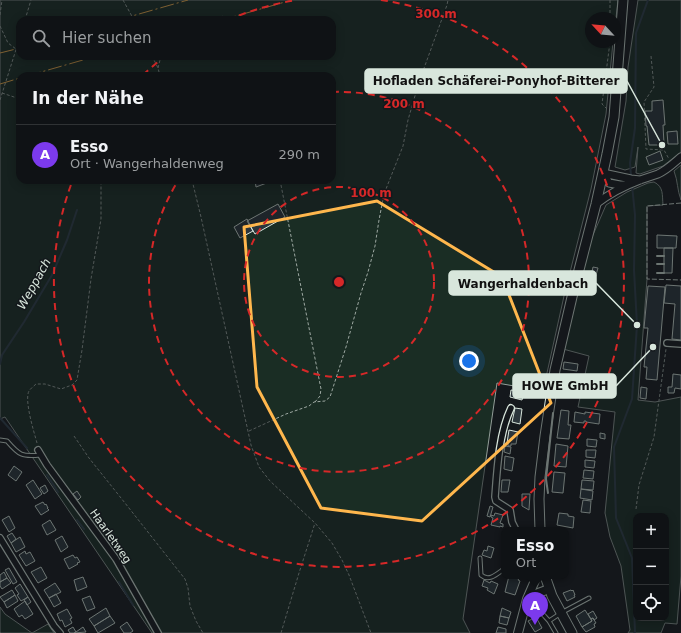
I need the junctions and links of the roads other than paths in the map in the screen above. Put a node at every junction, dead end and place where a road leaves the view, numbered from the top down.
1 (623, 0) edge
2 (681, 157) edge
3 (603, 172) junction
4 (640, 180) junction
5 (620, 187) junction
6 (596, 204) junction
7 (667, 343) road end
8 (681, 344) edge
9 (511, 408) dead end
10 (0, 440) edge
11 (40, 452) joint
12 (514, 527) edge
13 (540, 527) edge
14 (0, 538) edge
15 (480, 558) dead end
16 (501, 571) edge
17 (536, 579) edge
18 (546, 579) edge
19 (549, 589) junction
20 (589, 598) dead end
21 (529, 599) junction
22 (524, 611) junction
23 (561, 613) junction
24 (549, 621) junction
25 (60, 633) edge
26 (158, 633) edge
27 (518, 633) edge
28 (556, 633) edge
29 (572, 633) edge

1 - 3 main road
2 - 4 street
3 - 4 street
3 - 5 street
3 - 6 main road
4 - 5 street
5 - 6 street
6 - 13 main road
7 - 8 street
9 - 12 street
10 - 11 lane
11 - 26 street, Haarletweg
14 - 25 street
15 - 16 lane
17 - 22 main road
18 - 19 main road
19 - 21 main road
19 - 23 main road
20 - 23 lane
21 - 22 main road
21 - 24 lane
22 - 27 main road
23 - 24 lane
23 - 29 main road
24 - 28 lane

